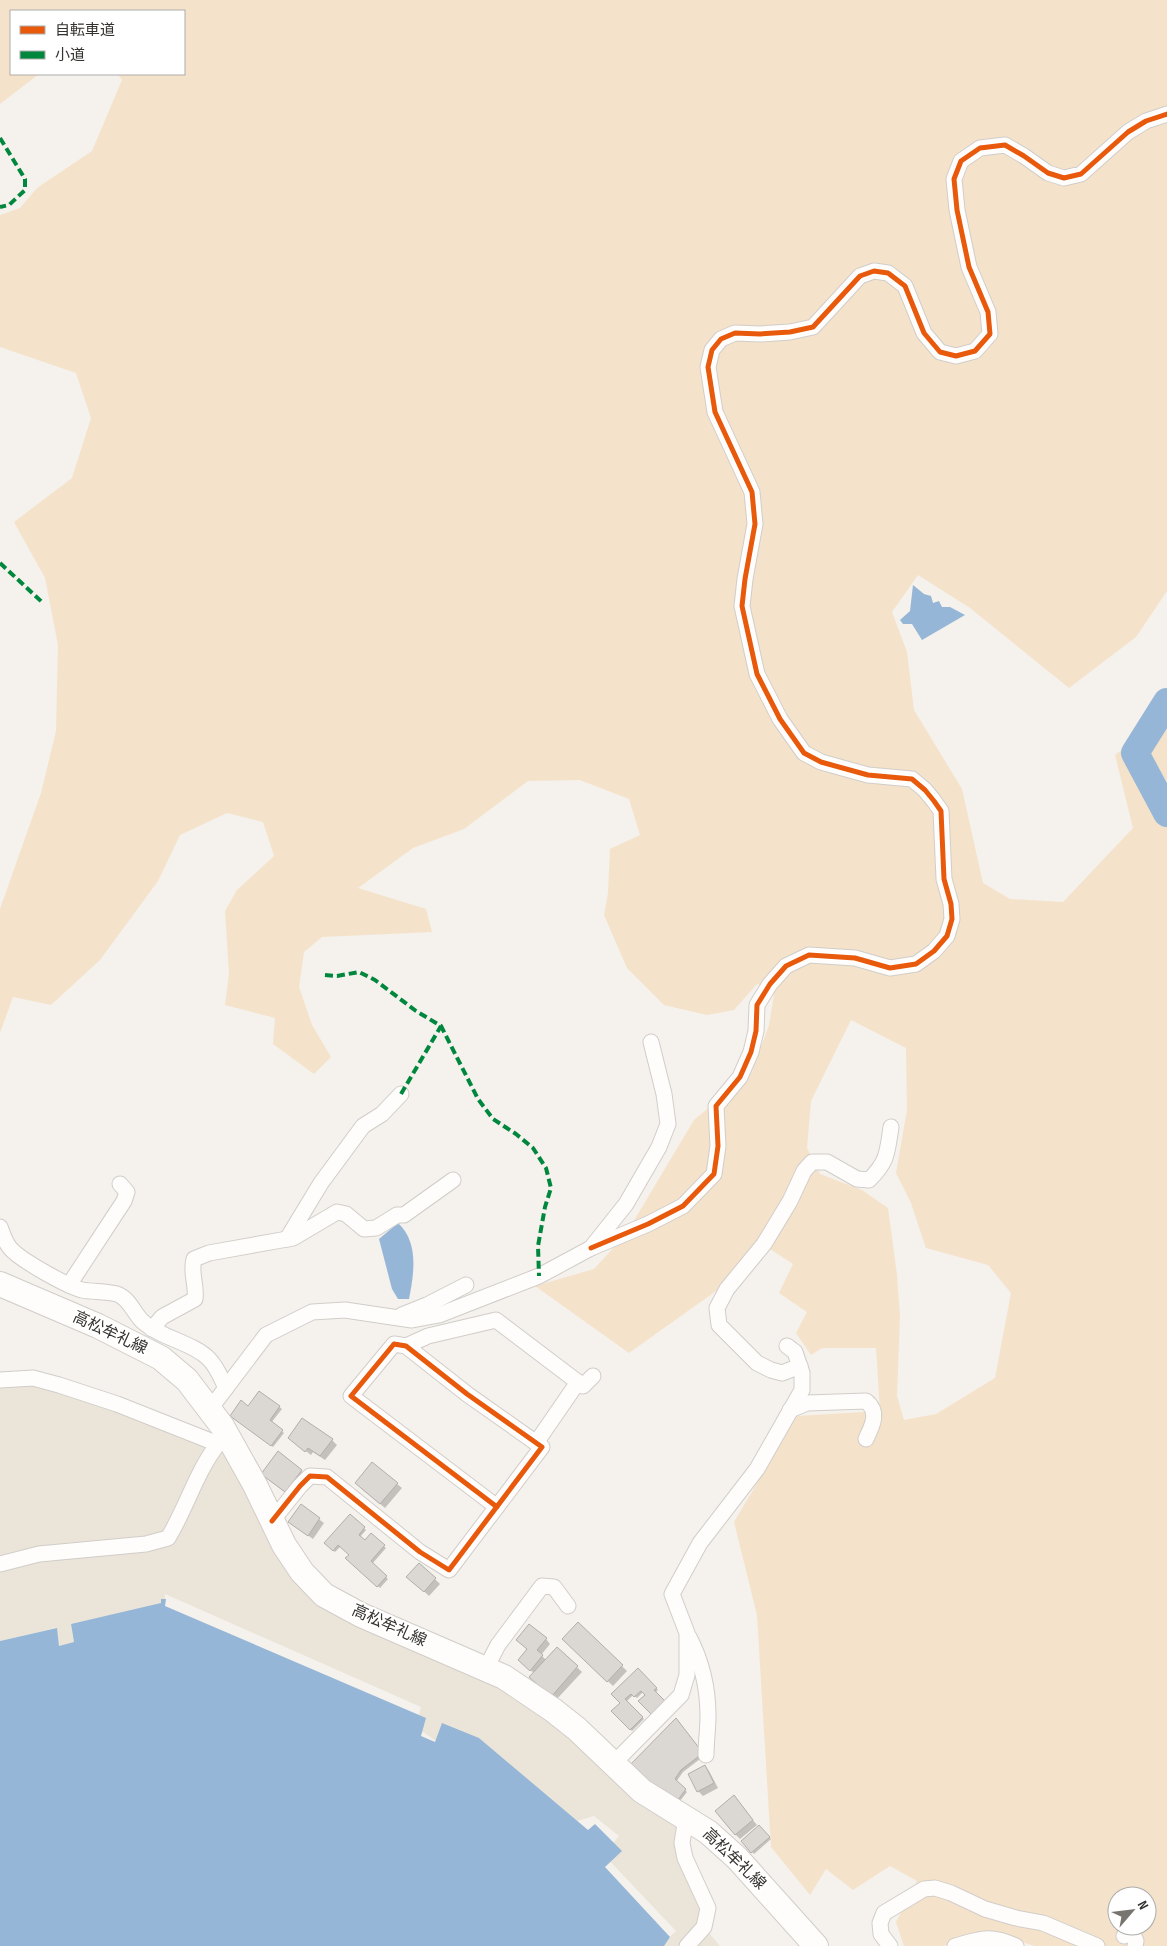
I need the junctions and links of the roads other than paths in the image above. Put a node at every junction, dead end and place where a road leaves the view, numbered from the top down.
1 (1167, 114) edge
2 (651, 1042) dead end
3 (401, 1094) dead end
4 (891, 1127) dead end
5 (453, 1180) dead end
6 (120, 1184) dead end
7 (0, 1227) edge
8 (287, 1239) junction
9 (591, 1248) junction
10 (0, 1284) edge
11 (69, 1285) junction
12 (466, 1285) dead end
13 (396, 1317) junction
14 (152, 1329) junction
15 (406, 1346) junction
16 (787, 1346) dead end
17 (800, 1366) junction
18 (593, 1376) dead end
19 (0, 1380) edge
20 (578, 1382) junction
21 (226, 1388) junction
22 (210, 1409) junction
23 (790, 1410) junction
24 (866, 1440) dead end
25 (224, 1442) junction
26 (536, 1443) junction
27 (497, 1507) junction
28 (272, 1520) junction
29 (0, 1564) edge
30 (568, 1606) dead end
31 (687, 1633) junction
32 (486, 1668) junction
33 (706, 1756) dead end
34 (613, 1764) junction
35 (686, 1818) junction
36 (687, 1946) edge
37 (816, 1946) edge
38 (890, 1946) edge
39 (955, 1946) edge
40 (1016, 1946) edge
41 (1097, 1946) edge

1 - 9 street
2 - 9 street
3 - 8 street
4 - 17 street
5 - 8 street
6 - 11 street
7 - 11 street
8 - 14 street
9 - 13 street
10 - 22 main road, 高松牟礼線
11 - 14 street
12 - 13 street
13 - 21 street
14 - 21 street
15 - 20 street
15 - 26 street
15 - 27 street
16 - 17 street
17 - 23 street
18 - 20 street
19 - 25 street
20 - 26 street
21 - 22 street
22 - 25 main road, 高松牟礼線
23 - 24 street
23 - 31 street
25 - 28 main road, 高松牟礼線
25 - 29 street
26 - 27 street
27 - 28 street
28 - 32 main road, 高松牟礼線
30 - 32 street
31 - 33 street
31 - 34 street
32 - 34 main road, 高松牟礼線
34 - 35 main road, 高松牟礼線
35 - 36 street
35 - 37 main road, 高松牟礼線
38 - 41 street
39 - 40 street

